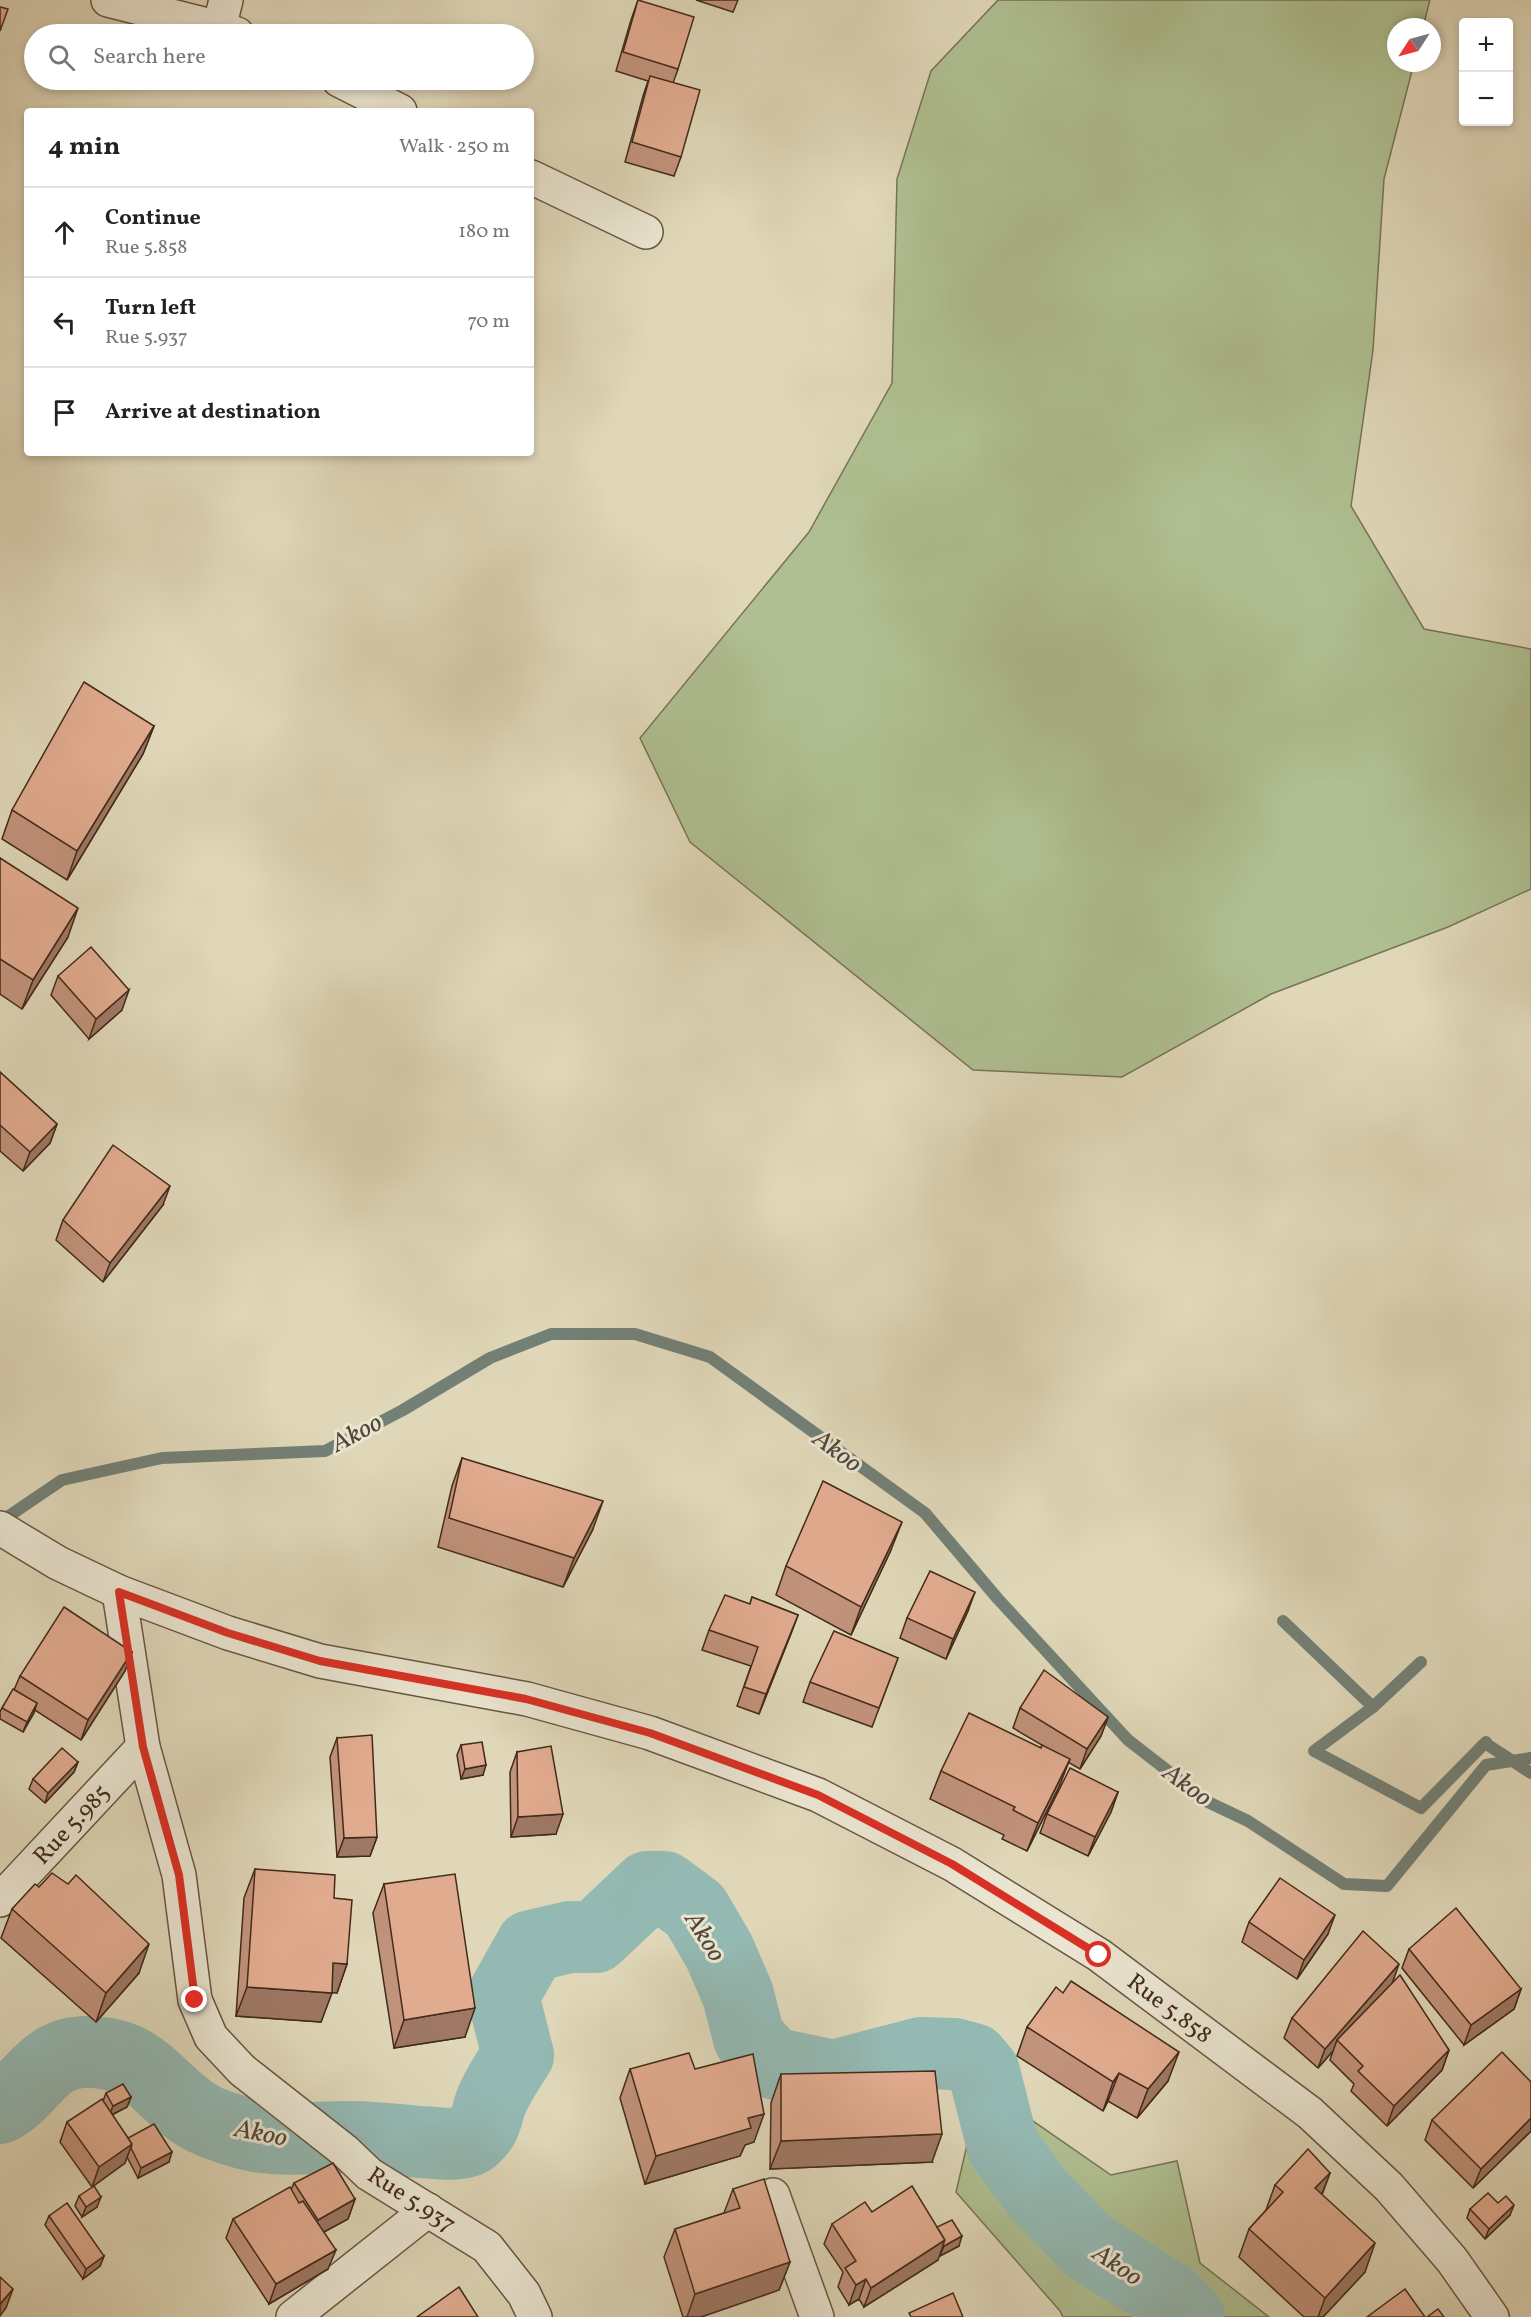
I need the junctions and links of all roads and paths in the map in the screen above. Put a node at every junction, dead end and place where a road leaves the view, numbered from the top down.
1 (108, 0) edge
2 (227, 21) edge
3 (359, 90) edge
4 (394, 108) edge
5 (534, 178) edge
6 (646, 232) dead end
7 (0, 1528) edge
8 (119, 1592) junction
9 (143, 1747) junction
10 (0, 1900) edge
11 (773, 2195) dead end
12 (428, 2210) junction
13 (293, 2317) edge
14 (535, 2317) edge
15 (817, 2317) edge
16 (1492, 2317) edge

1 - 2 street
3 - 4 street
5 - 6 street
7 - 8 street, Rue 5.858
8 - 9 street, Rue 5.937
8 - 16 street, Rue 5.858
9 - 10 street, Rue 5.985
9 - 12 street, Rue 5.937
11 - 15 street
12 - 13 street
12 - 14 street, Rue 5.937

